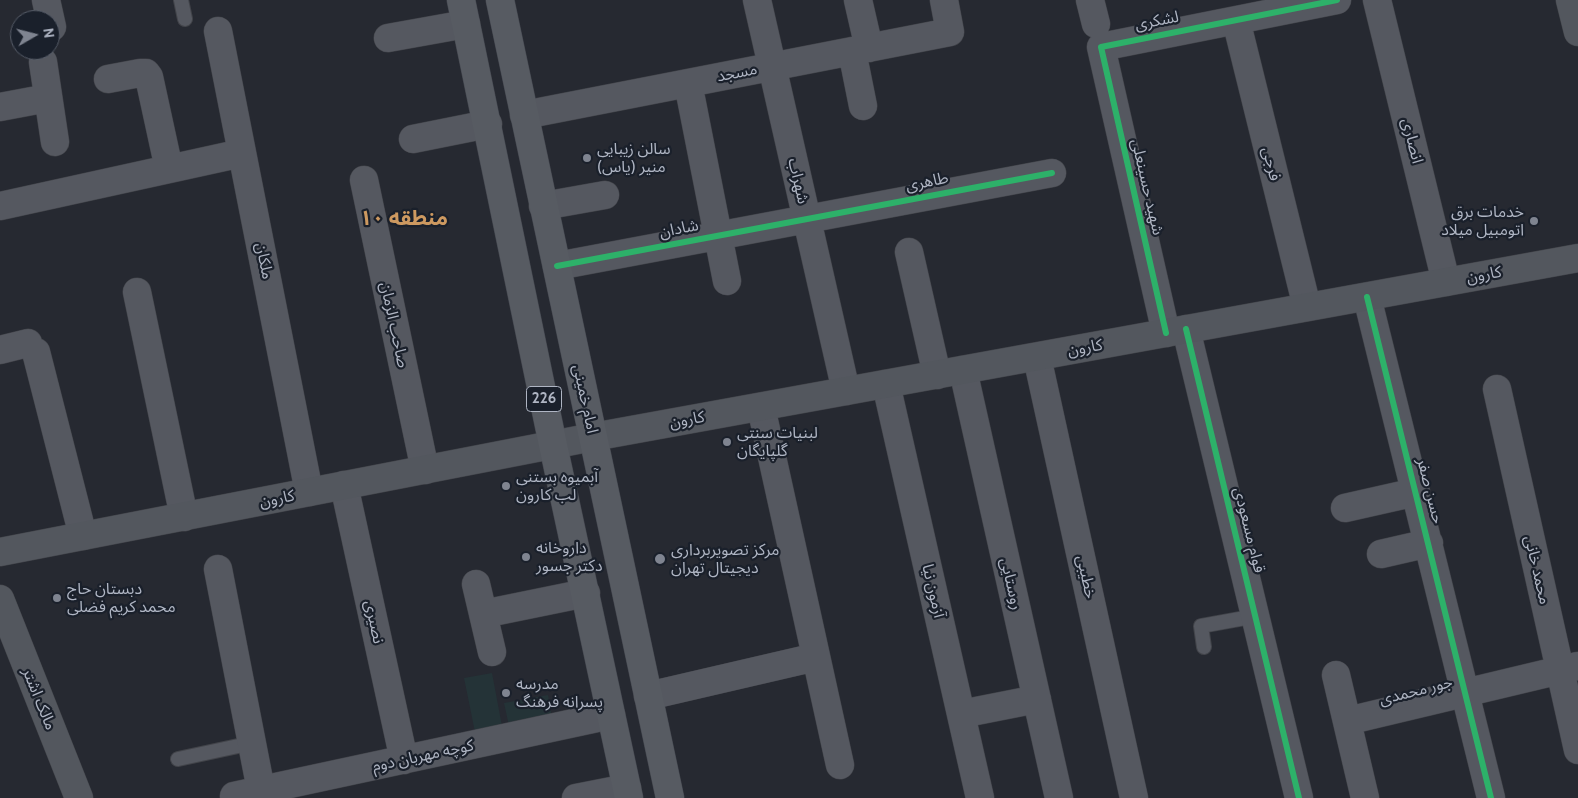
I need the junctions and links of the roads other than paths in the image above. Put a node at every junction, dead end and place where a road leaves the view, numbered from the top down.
1 (181, 0) edge
2 (500, 0) edge
3 (757, 0) edge
4 (858, 0) edge
5 (944, 0) edge
6 (1337, 0) edge
7 (1377, 0) edge
8 (1570, 0) edge
9 (464, 12) edge
10 (185, 19) dead end
11 (1236, 20) junction
12 (1096, 24) edge
13 (218, 31) dead end
14 (1578, 32) edge
15 (388, 38) dead end
16 (860, 49) junction
17 (43, 62) dead end
18 (772, 67) junction
19 (108, 79) dead end
20 (688, 83) junction
21 (48, 98) junction
22 (863, 106) dead end
23 (0, 108) edge
24 (524, 115) junction
25 (488, 124) junction
26 (413, 139) dead end
27 (56, 142) dead end
28 (242, 153) junction
29 (169, 169) junction
30 (1052, 173) dead end
31 (364, 180) dead end
32 (605, 196) dead end
33 (1, 201) edge
34 (543, 206) junction
35 (807, 219) junction
36 (718, 235) junction
37 (909, 252) dead end
38 (1578, 258) edge
39 (557, 266) junction
40 (726, 282) dead end
41 (1446, 282) junction
42 (137, 292) dead end
43 (1367, 297) junction
44 (1307, 307) junction
45 (1176, 331) junction
46 (0, 350) edge
47 (1037, 357) junction
48 (963, 370) junction
49 (937, 375) junction
50 (886, 384) junction
51 (1497, 389) dead end
52 (846, 391) junction
53 (760, 407) junction
54 (593, 437) junction
55 (553, 445) junction
56 (425, 470) junction
57 (344, 485) junction
58 (309, 492) junction
59 (1416, 492) junction
60 (1345, 508) dead end
61 (184, 516) junction
62 (83, 536) junction
63 (1429, 543) junction
64 (0, 552) edge
65 (1381, 554) dead end
66 (218, 568) dead end
67 (476, 584) dead end
68 (586, 593) junction
69 (0, 599) edge
70 (483, 614) junction
71 (1256, 616) junction
72 (1204, 648) dead end
73 (492, 652) dead end
74 (816, 657) junction
75 (1569, 668) edge
76 (1336, 675) dead end
77 (1466, 693) junction
78 (648, 696) junction
79 (1037, 699) junction
80 (961, 714) junction
81 (611, 715) junction
82 (1347, 721) junction
83 (252, 743) junction
84 (1578, 750) edge
85 (178, 759) dead end
86 (404, 760) junction
87 (840, 765) dead end
88 (262, 790) junction
89 (628, 793) edge
90 (234, 796) dead end
91 (79, 798) edge
92 (576, 798) edge
93 (670, 798) edge
94 (980, 798) edge
95 (1059, 798) edge
96 (1134, 798) edge
97 (1298, 798) edge
98 (1365, 798) edge
99 (1491, 798) edge

1 - 10 lane
2 - 24 main road, امام خمینی / 226
3 - 18 street, شهراب
4 - 16 street
5 - 16 street, مسجد
6 - 11 street, لشکری
7 - 41 street, انصاری
8 - 14 main road
9 - 15 street
9 - 25 main road, 226
11 - 12 street, لشکری
11 - 44 street, فرجی
12 - 45 street, شهید حسینعلی
13 - 28 street, ملکان
16 - 18 street, مسجد
16 - 22 street
17 - 21 street
18 - 20 street, مسجد
18 - 35 street, شهراب
19 - 29 street
20 - 24 street, مسجد
20 - 36 street
21 - 23 street
21 - 27 street
24 - 34 main road, امام خمینی / 226
25 - 26 street
25 - 55 main road, 226
28 - 29 street
28 - 58 street, ملکان
29 - 33 street
30 - 35 street, طاهری
31 - 56 street, صاحب الزمان
32 - 34 street
34 - 39 main road, امام خمینی / 226
35 - 36 street, شادان
35 - 52 street, شهراب
36 - 39 street, شادان
36 - 40 street
37 - 49 street
38 - 41 main road, کارون
39 - 54 main road, امام خمینی / 226
41 - 43 main road, کارون
42 - 61 street
43 - 44 main road, کارون
43 - 59 street, حسن صفر
44 - 45 main road, کارون
45 - 47 main road, کارون
45 - 71 street, قوام مسعودی
46 - 62 street
47 - 48 main road, کارون
47 - 96 street, خطیبی
48 - 49 main road, کارون
48 - 79 street, روستایی
49 - 50 main road, کارون
50 - 52 main road, کارون
50 - 80 street, آزمون نیا
51 - 75 street, محمد خانی
52 - 53 main road, کارون
53 - 54 main road, کارون
53 - 74 street
54 - 55 main road, کارون
54 - 78 main road, امام خمینی / 226
55 - 56 main road, کارون
55 - 68 main road, 226
56 - 57 main road, کارون
57 - 58 main road, کارون
57 - 86 street, نصیری
58 - 61 main road, کارون
59 - 60 street
59 - 63 street, حسن صفر
61 - 62 main road, کارون
62 - 64 main road, کارون
63 - 65 street
63 - 77 street, حسن صفر
66 - 83 street
67 - 70 street
68 - 70 street
68 - 81 main road, 226
69 - 91 main road, مالک اشتر
70 - 73 street
71 - 72 lane
71 - 97 street, قوام مسعودی
74 - 78 street
74 - 87 street
75 - 77 street, جور محمدی
75 - 84 street, محمد خانی
76 - 82 street
77 - 82 street, جور محمدی
77 - 99 street, حسن صفر
78 - 93 main road, امام خمینی / 226
79 - 80 street
79 - 95 street, روستایی
80 - 94 street, آزمون نیا
81 - 86 street, کوچه مهربان دوم
81 - 89 main road, 226
82 - 98 street
83 - 85 lane
83 - 88 street
86 - 88 street, کوچه مهربان دوم
88 - 90 street, کوچه مهربان دوم
89 - 92 street

